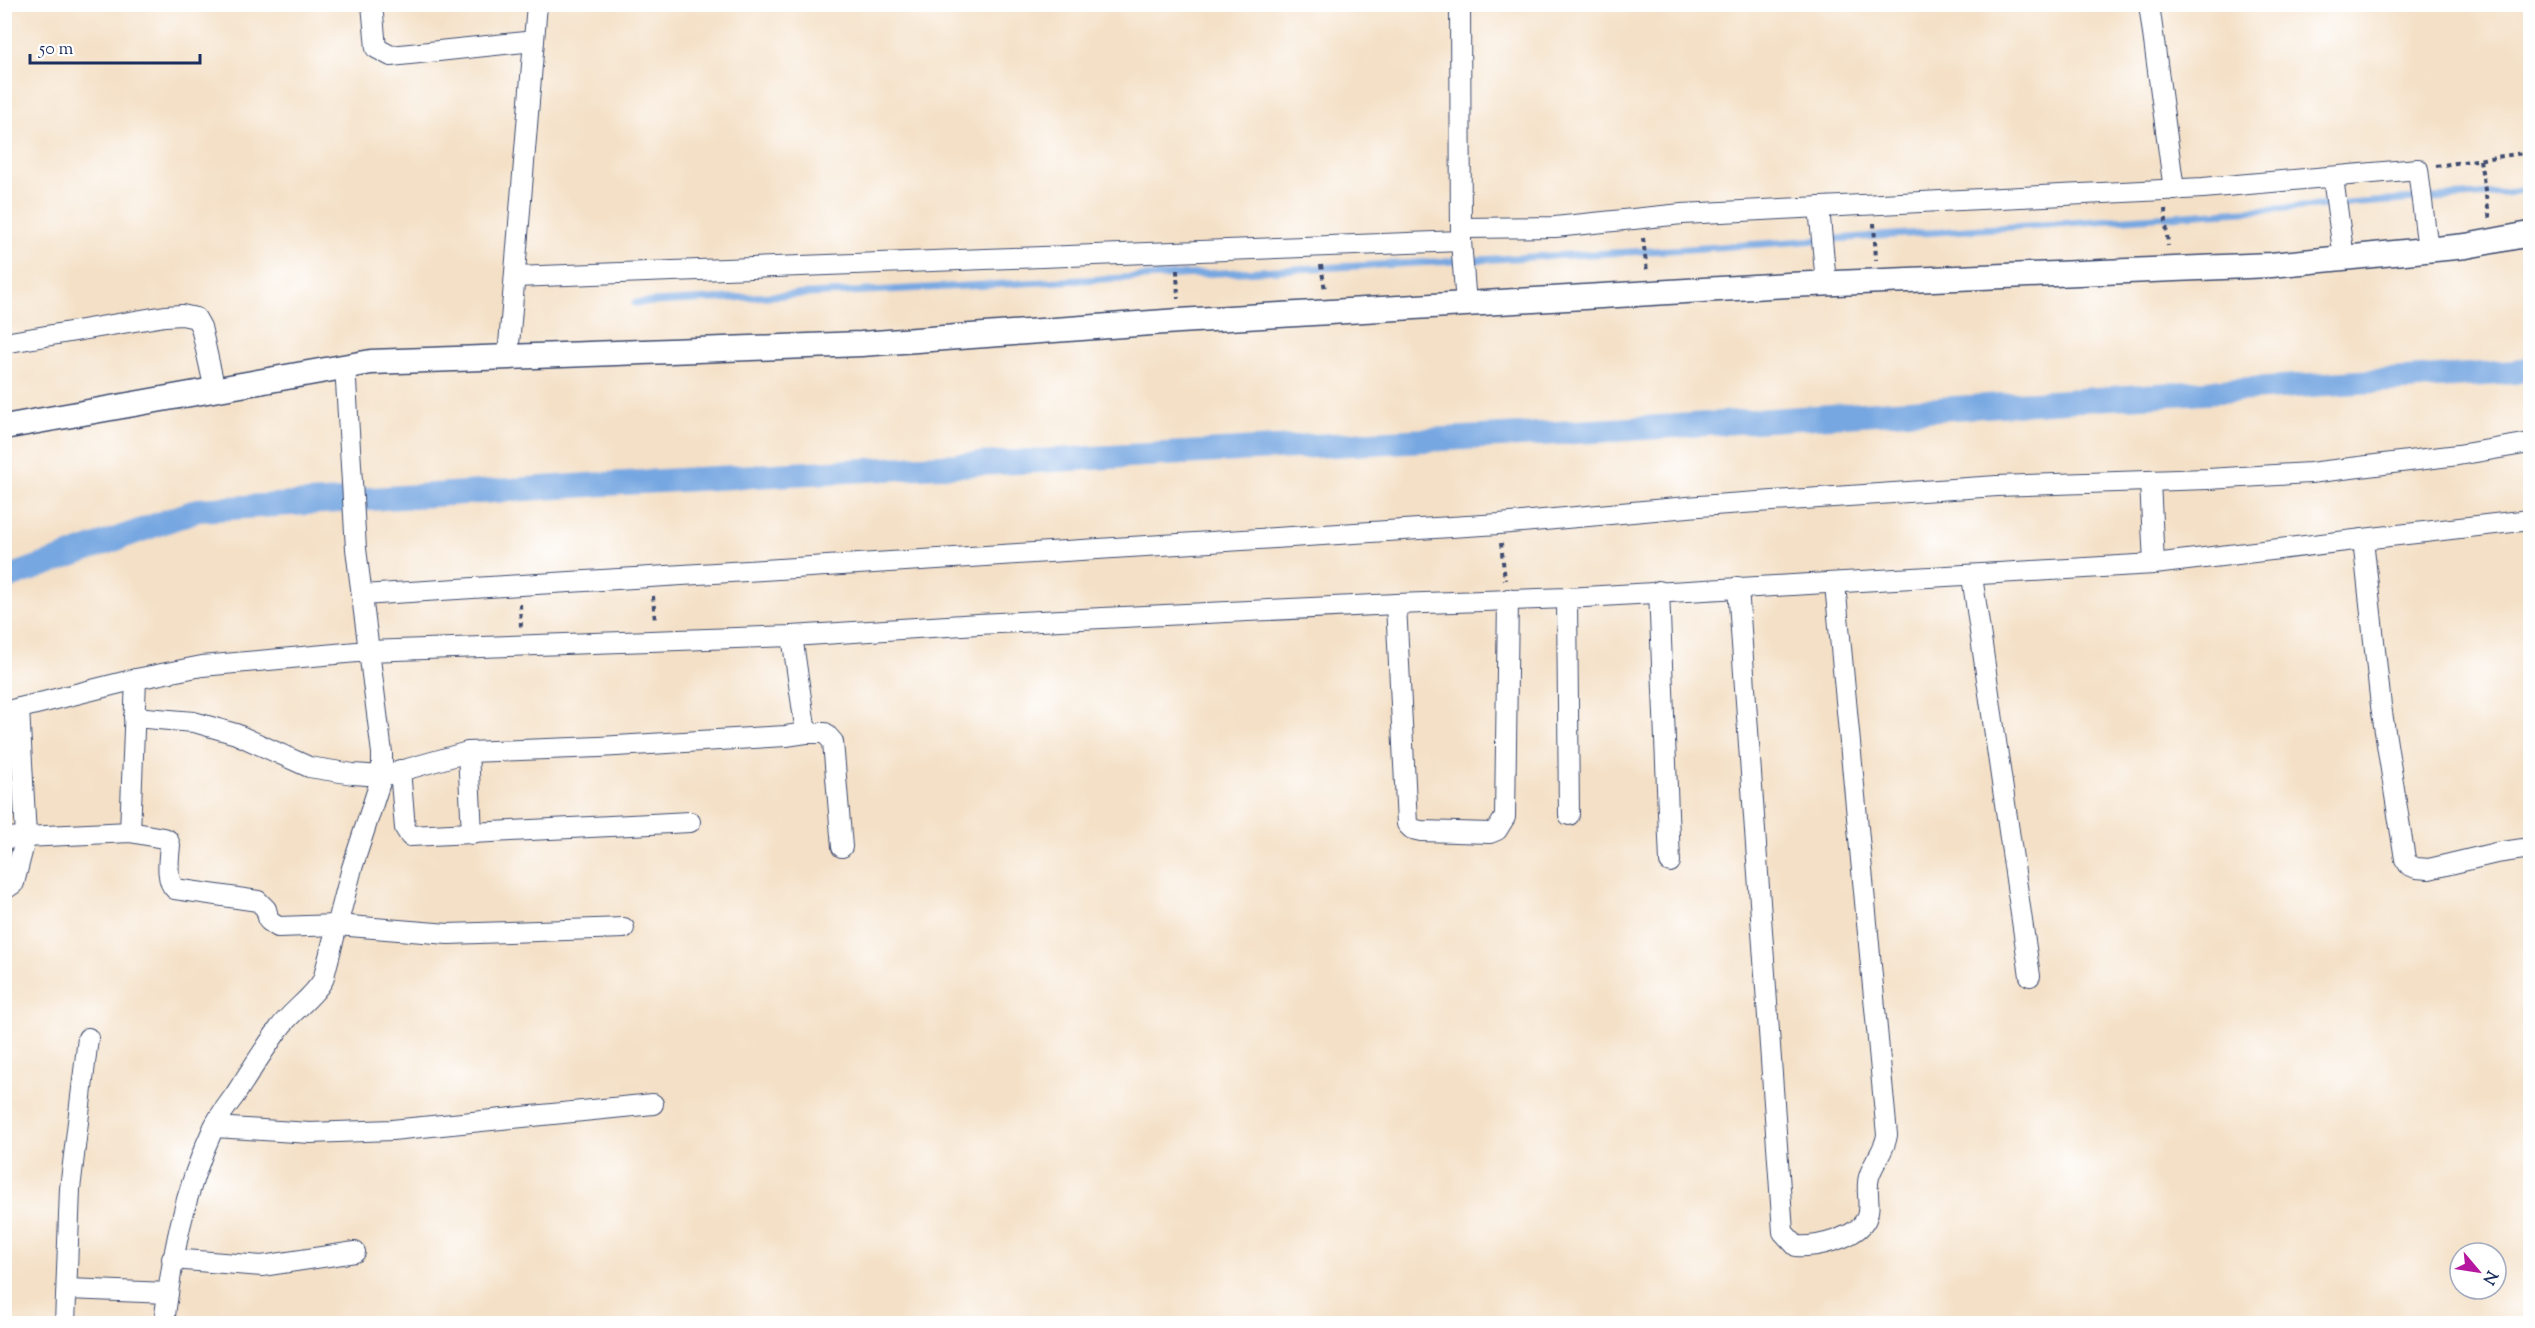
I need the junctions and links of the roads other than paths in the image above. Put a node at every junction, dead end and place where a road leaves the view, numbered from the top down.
1 (372, 4) edge
2 (537, 4) edge
3 (1460, 4) edge
4 (2149, 4) edge
5 (534, 40) junction
6 (2333, 178) junction
7 (2169, 196) junction
8 (1820, 214) junction
9 (1461, 234) junction
10 (2530, 234) edge
11 (2428, 250) junction
12 (2344, 258) junction
13 (515, 277) junction
14 (1826, 284) junction
15 (1466, 304) junction
16 (4, 342) edge
17 (508, 357) junction
18 (345, 365) junction
19 (215, 390) junction
20 (4, 427) edge
21 (2530, 443) edge
22 (2150, 481) junction
23 (2530, 520) edge
24 (2363, 539) junction
25 (2154, 564) junction
26 (1972, 576) junction
27 (1835, 584) junction
28 (1738, 587) junction
29 (1659, 591) junction
30 (1507, 593) junction
31 (362, 595) junction
32 (1567, 598) junction
33 (1396, 604) junction
34 (792, 636) junction
35 (368, 651) junction
36 (136, 679) junction
37 (12, 710) edge
38 (134, 717) junction
39 (806, 733) junction
40 (468, 752) junction
41 (391, 773) junction
42 (1569, 815) dead end
43 (690, 822) dead end
44 (130, 832) junction
45 (472, 834) junction
46 (26, 836) junction
47 (4, 838) edge
48 (842, 847) dead end
49 (2530, 848) edge
50 (1670, 862) dead end
51 (4, 890) edge
52 (337, 926) junction
53 (624, 928) dead end
54 (2030, 975) dead end
55 (88, 1038) dead end
56 (653, 1104) dead end
57 (214, 1127) junction
58 (355, 1252) dead end
59 (172, 1259) junction
60 (68, 1289) junction
61 (168, 1293) junction
62 (65, 1323) edge
63 (164, 1323) edge

1 - 5 street
2 - 5 street
3 - 9 street
4 - 7 street
5 - 13 street
6 - 7 street
6 - 11 street
6 - 12 street
7 - 8 street
8 - 9 street
8 - 14 street
9 - 13 street
9 - 15 street
10 - 11 street
11 - 12 street
12 - 14 street
13 - 17 street
14 - 15 street
15 - 17 street
16 - 19 street
17 - 18 street
18 - 19 street
18 - 31 street
19 - 20 street
21 - 22 street
22 - 25 street
22 - 31 street
23 - 24 street
24 - 25 street
24 - 49 street
25 - 26 street
26 - 27 street
26 - 54 street
27 - 28 street
27 - 28 street
28 - 29 street
29 - 32 street
29 - 50 street
30 - 32 street
30 - 33 street
30 - 33 street
31 - 35 street
32 - 42 street
33 - 34 street
34 - 35 street
34 - 39 street
35 - 36 street
35 - 41 street
36 - 37 street
36 - 38 street
37 - 46 street
38 - 41 street
38 - 44 street
39 - 40 street
39 - 48 street
40 - 41 street
40 - 45 street
41 - 45 street
41 - 52 street
43 - 45 street
44 - 46 street
44 - 52 street
46 - 47 street
46 - 51 street
52 - 53 street
52 - 57 street
55 - 60 street
56 - 57 street
57 - 59 street
58 - 59 street
59 - 61 street
60 - 61 street
60 - 62 street
61 - 63 street

